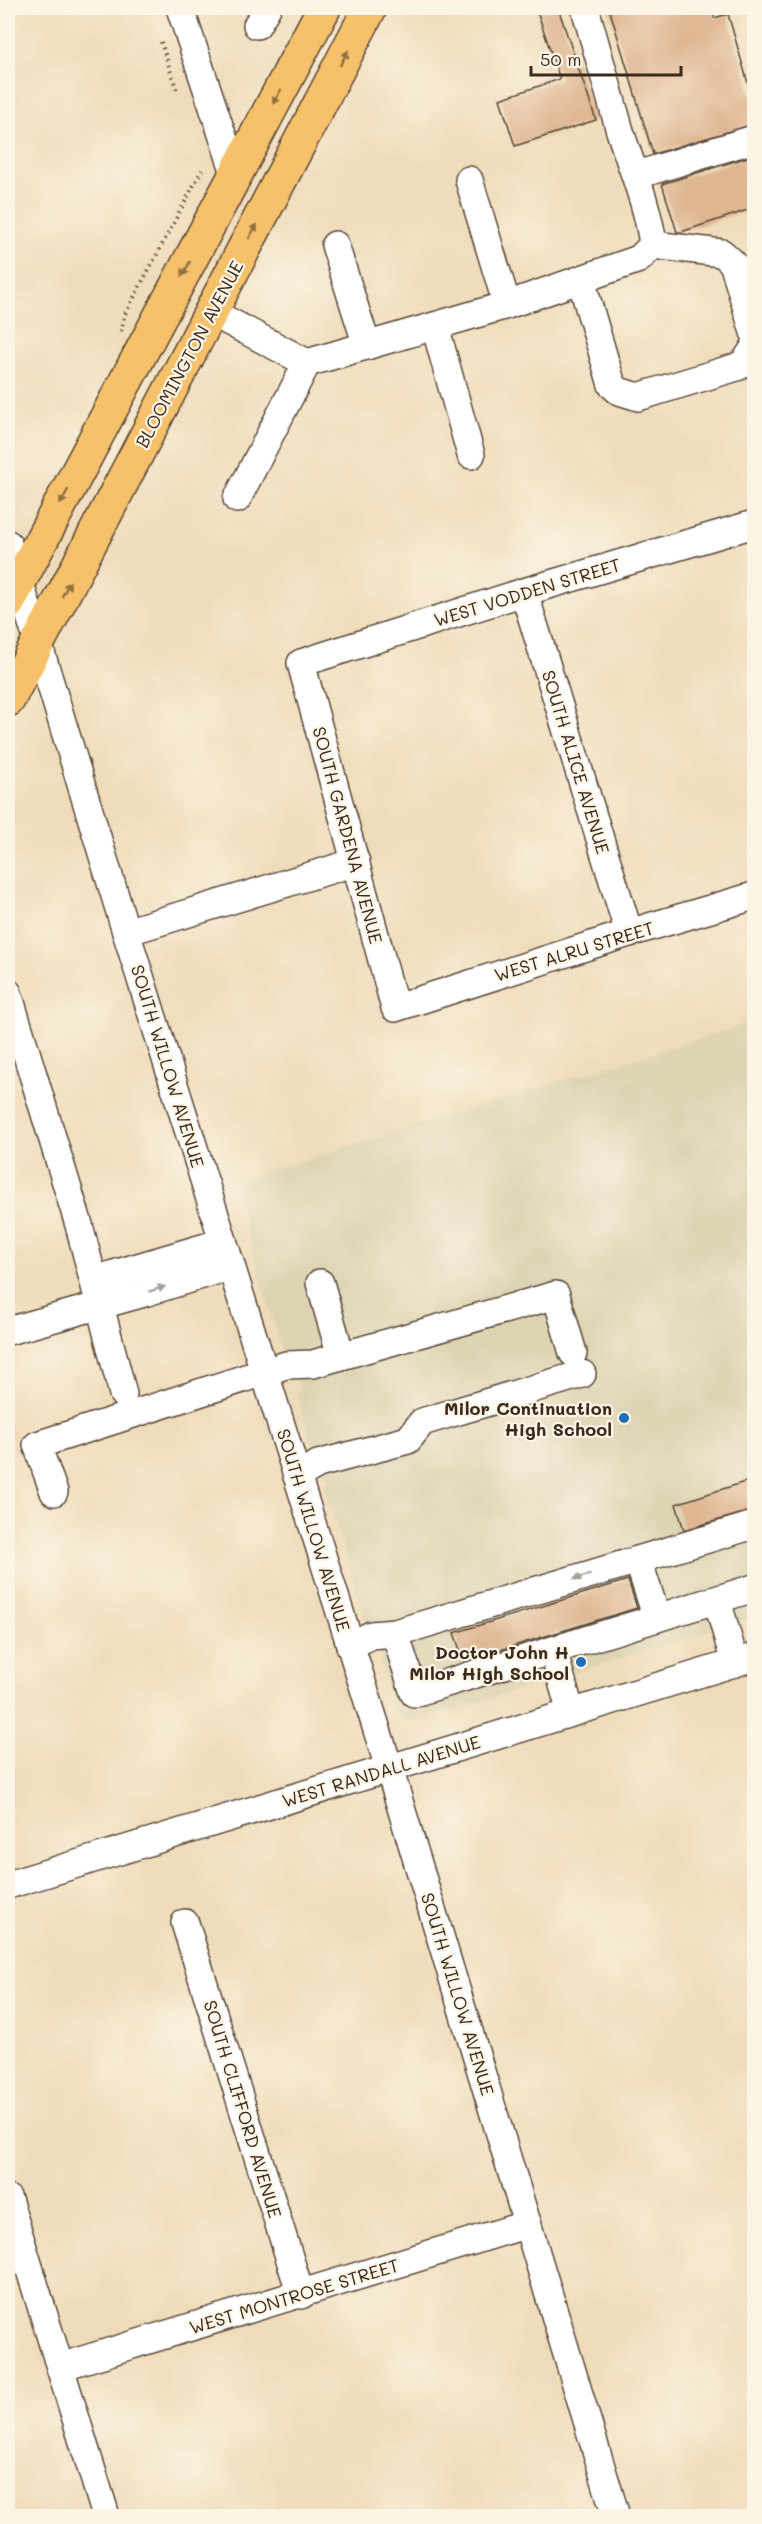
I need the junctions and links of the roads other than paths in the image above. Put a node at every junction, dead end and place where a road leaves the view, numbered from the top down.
1 (180, 8) edge
2 (324, 8) edge
3 (370, 8) edge
4 (585, 8) edge
5 (754, 139) edge
6 (637, 175) junction
7 (236, 176) junction
8 (469, 180) dead end
9 (335, 245) dead end
10 (653, 245) junction
11 (581, 280) junction
12 (507, 305) junction
13 (211, 312) junction
14 (435, 326) junction
15 (754, 332) edge
16 (367, 346) junction
17 (754, 348) edge
18 (308, 363) junction
19 (471, 455) dead end
20 (237, 499) dead end
21 (753, 529) edge
22 (8, 544) edge
23 (13, 592) edge
24 (524, 592) junction
25 (39, 641) junction
26 (301, 663) joint
27 (8, 700) edge
28 (356, 862) junction
29 (754, 896) edge
30 (126, 932) junction
31 (629, 933) junction
32 (8, 998) edge
33 (395, 1008) joint
34 (227, 1254) junction
35 (320, 1283) dead end
36 (97, 1293) junction
37 (8, 1331) edge
38 (342, 1356) junction
39 (264, 1374) junction
40 (123, 1394) dead end
41 (297, 1476) junction
42 (54, 1492) dead end
43 (754, 1525) edge
44 (638, 1560) junction
45 (754, 1588) edge
46 (717, 1600) junction
47 (657, 1618) junction
48 (395, 1633) junction
49 (350, 1646) junction
50 (553, 1650) junction
51 (745, 1660) edge
52 (571, 1713) junction
53 (389, 1768) junction
54 (8, 1885) edge
55 (185, 1923) dead end
56 (8, 2199) edge
57 (528, 2224) junction
58 (301, 2295) junction
59 (60, 2367) junction
60 (106, 2517) edge
61 (616, 2517) edge

1 - 7 street
2 -> 7 main road
13 -> 3 main road, BLOOMINGTON AVENUE
4 - 6 street
5 - 6 street
6 - 10 street
7 -> 23 main road
8 - 12 street
9 - 16 street
10 - 11 street
10 - 15 street
11 - 12 street
11 - 17 street
12 - 14 street
13 - 18 street
25 -> 13 main road, BLOOMINGTON AVENUE
14 - 16 street
14 - 19 street
16 - 18 street
18 - 20 street
21 - 24 street, WEST VODDEN STREET
22 - 23 street, SOUTH WILLOW AVENUE
23 - 25 street, SOUTH WILLOW AVENUE
24 - 26 street, WEST VODDEN STREET
24 - 31 street, SOUTH ALICE AVENUE
25 - 27 main road, BLOOMINGTON AVENUE
25 - 30 street, SOUTH WILLOW AVENUE
26 - 28 street, SOUTH GARDENA AVENUE
28 - 30 street
28 - 33 street, SOUTH GARDENA AVENUE
29 - 31 street, WEST ALRU STREET
30 - 34 street, SOUTH WILLOW AVENUE
31 - 33 street, WEST ALRU STREET
32 - 36 street
34 - 36 street
34 - 39 street, SOUTH WILLOW AVENUE
35 - 38 street
36 - 37 street
36 - 40 street
38 - 39 street
38 - 41 street
39 - 41 street, SOUTH WILLOW AVENUE
39 - 42 street
41 - 49 street, SOUTH WILLOW AVENUE
43 - 44 street
44 - 47 street
44 -> 48 street
45 - 46 street
46 - 47 street
46 - 51 street
47 - 50 street
48 - 49 street
48 - 50 street
49 - 53 street, SOUTH WILLOW AVENUE
50 - 52 street
51 - 52 street, WEST RANDALL AVENUE
52 - 53 street, WEST RANDALL AVENUE
53 - 54 street, WEST RANDALL AVENUE
53 - 57 street, SOUTH WILLOW AVENUE
55 - 58 street, SOUTH CLIFFORD AVENUE
56 - 59 street
57 - 58 street, WEST MONTROSE STREET
57 - 61 street, SOUTH WILLOW AVENUE
58 - 59 street, WEST MONTROSE STREET
59 - 60 street

